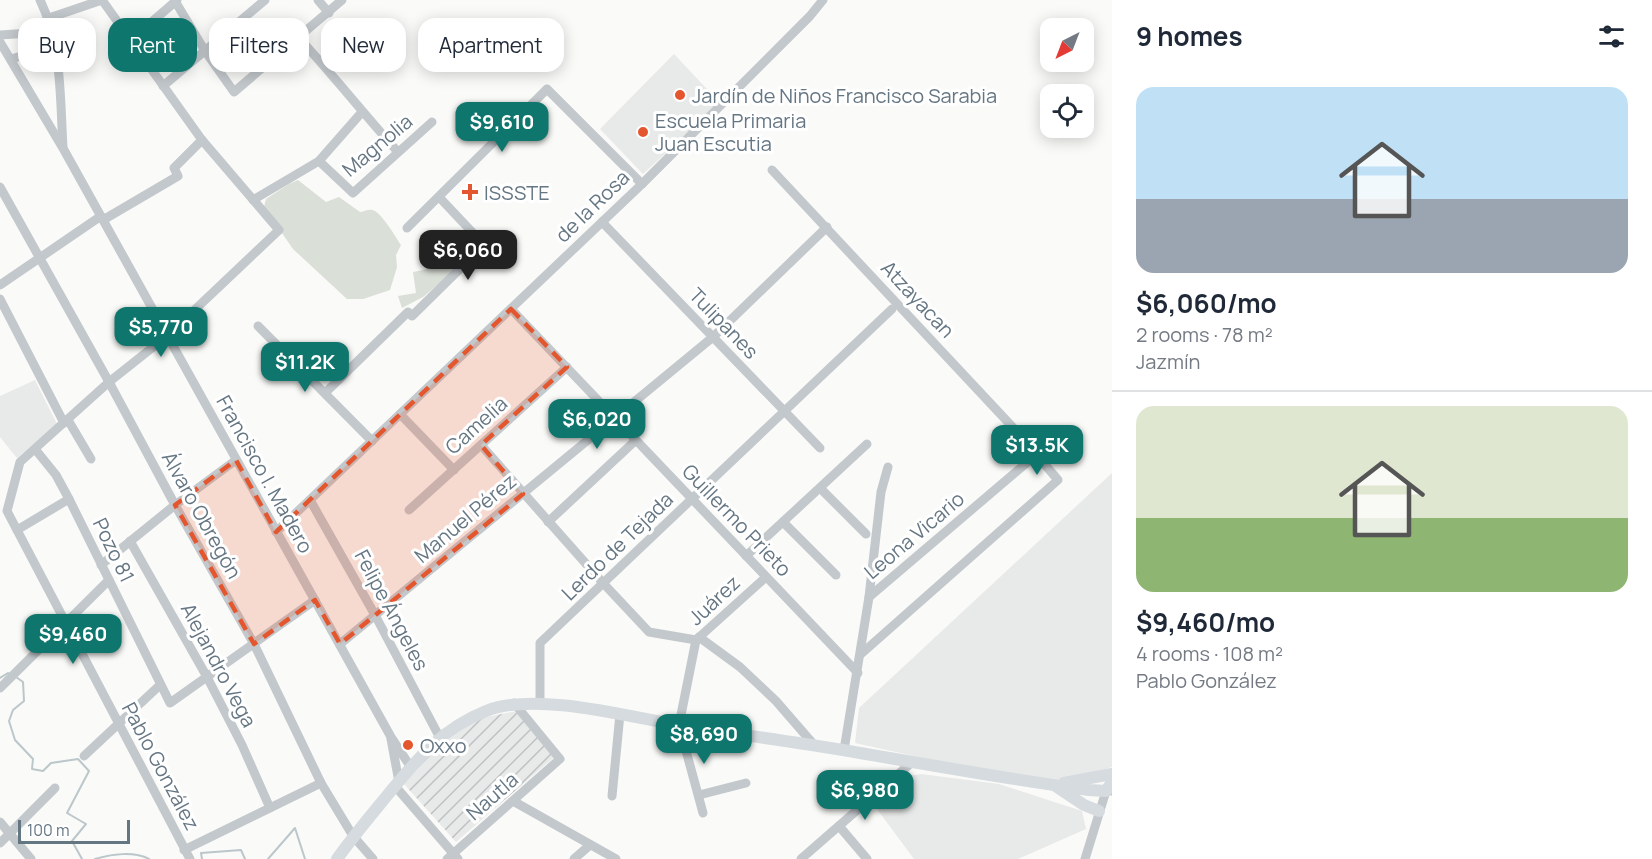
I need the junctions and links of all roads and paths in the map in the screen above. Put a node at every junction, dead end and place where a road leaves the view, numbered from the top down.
1 (40, 0) edge
2 (102, 0) edge
3 (265, 0) edge
4 (318, 0) edge
5 (342, 0) edge
6 (823, 0) edge
7 (176, 1) edge
8 (329, 13) junction
9 (49, 18) joint
10 (115, 18) edge
11 (156, 18) edge
12 (309, 30) edge
13 (18, 34) edge
14 (0, 35) edge
15 (0, 42) edge
16 (309, 49) edge
17 (205, 51) junction
18 (18, 57) edge
19 (209, 57) edge
20 (10, 59) junction
21 (58, 72) edge
22 (153, 72) edge
23 (220, 72) edge
24 (258, 72) edge
25 (163, 86) junction
26 (362, 112) junction
27 (432, 122) dead end
28 (202, 140) junction
29 (64, 150) junction
30 (398, 152) junction
31 (319, 161) junction
32 (772, 170) dead end
33 (642, 184) junction
34 (0, 187) edge
35 (439, 197) junction
36 (253, 200) junction
37 (102, 218) junction
38 (602, 222) junction
39 (827, 227) junction
40 (407, 228) dead end
41 (40, 259) junction
42 (0, 285) edge
43 (0, 299) edge
44 (511, 309) junction
45 (892, 309) dead end
46 (258, 326) dead end
47 (167, 336) junction
48 (713, 337) junction
49 (567, 367) junction
50 (109, 382) junction
51 (325, 393) junction
52 (784, 411) junction
53 (400, 414) junction
54 (615, 418) junction
55 (66, 422) junction
56 (636, 440) junction
57 (372, 441) junction
58 (867, 444) dead end
59 (481, 445) junction
60 (35, 448) junction
61 (820, 448) dead end
62 (1038, 454) junction
63 (91, 459) dead end
64 (236, 460) junction
65 (888, 467) dead end
66 (454, 470) junction
67 (820, 488) junction
68 (523, 494) junction
69 (69, 499) junction
70 (692, 499) junction
71 (310, 500) junction
72 (175, 505) junction
73 (409, 510) dead end
74 (548, 522) junction
75 (783, 522) junction
76 (17, 530) junction
77 (276, 532) junction
78 (866, 534) dead end
79 (130, 541) junction
80 (746, 556) junction
81 (101, 565) junction
82 (836, 575) dead end
83 (766, 577) junction
84 (109, 580) junction
85 (603, 583) junction
86 (869, 597) junction
87 (315, 600) junction
88 (375, 615) junction
89 (67, 622) junction
90 (698, 639) junction
91 (254, 644) junction
92 (340, 644) junction
93 (861, 654) junction
94 (858, 673) junction
95 (207, 677) junction
96 (160, 684) junction
97 (0, 688) edge
98 (514, 703) junction
99 (540, 704) junction
100 (620, 714) junction
101 (118, 723) junction
102 (679, 725) junction
103 (391, 737) junction
104 (440, 738) junction
105 (815, 746) junction
106 (844, 750) junction
107 (84, 756) dead end
108 (911, 763) junction
109 (410, 766) junction
110 (1112, 774) edge
111 (321, 783) junction
112 (746, 783) dead end
113 (397, 784) junction
114 (1054, 785) junction
115 (55, 788) dead end
116 (1110, 788) edge
117 (699, 795) junction
118 (612, 796) dead end
119 (513, 801) junction
120 (270, 808) junction
121 (1099, 811) junction
122 (704, 813) dead end
123 (0, 822) edge
124 (839, 826) junction
125 (10, 834) junction
126 (353, 836) junction
127 (0, 843) edge
128 (590, 845) junction
129 (187, 855) edge
130 (453, 857) edge
131 (31, 859) edge
132 (337, 859) edge
133 (373, 859) edge
134 (574, 859) edge
135 (615, 859) edge
136 (801, 859) edge
137 (867, 859) edge
138 (1084, 859) edge

1 - 9 street
2 - 9 street
2 - 10 street
3 - 17 street
4 - 8 street
5 - 8 street
6 - 33 street, de la Rosa
7 - 11 street
7 - 17 street
8 - 12 street
13 - 14 street
15 - 20 street, Francisco I. Madero
16 - 26 street
17 - 19 street
17 - 25 street
18 - 20 street
20 - 29 street, Francisco I. Madero
21 - 29 street
22 - 25 street
23 - 24 street
25 - 28 street
26 - 30 street
26 - 31 street
27 - 30 street, Magnolia
28 - 36 street
28 - 37 street
29 - 37 street, Francisco I. Madero
30 - 31 street, Magnolia
31 - 36 street
32 - 39 street, Atzayacan
33 - 35 street
33 - 38 street, de la Rosa
34 - 41 street, Álvaro Obregón
35 - 40 street
35 - 51 street
36 - 47 street
37 - 41 street
37 - 47 street, Francisco I. Madero
38 - 44 street, de la Rosa
38 - 48 street, Tulipanes
39 - 48 street, Manuel Pérez
39 - 62 street, Atzayacan
41 - 42 street
41 - 50 street, Álvaro Obregón
43 - 55 street
44 - 49 street, Guillermo Prieto
44 - 53 street, de la Rosa
45 - 52 street, Lerdo de Tejada
46 - 51 street
47 - 50 street
47 - 64 street, Francisco I. Madero
48 - 52 street, Tulipanes
48 - 54 street, Manuel Pérez
49 - 54 street, Guillermo Prieto
49 - 59 street, Camelia
50 - 55 street
50 - 72 street, Álvaro Obregón
51 - 57 street
52 - 61 street, Tulipanes
52 - 70 street, Lerdo de Tejada
53 - 57 street, de la Rosa
53 - 66 street
54 - 56 street, Guillermo Prieto
54 - 68 street, Manuel Pérez
55 - 60 street
55 - 63 street
56 - 70 street, Guillermo Prieto
56 - 74 street
57 - 71 street, de la Rosa
58 - 67 street
59 - 66 street, Camelia
59 - 68 street
60 - 69 street, Pozo 81
60 - 76 street, Pablo González
62 - 86 street, Leona Vicario
62 - 93 street, Atzayacan
64 - 72 street
64 - 77 street, Francisco I. Madero
65 - 86 street
66 - 73 street, Camelia
67 - 75 street
67 - 78 street
68 - 74 street
68 - 88 street, Manuel Pérez
69 - 76 street
69 - 81 street, Pozo 81
70 - 80 street, Guillermo Prieto
70 - 85 street, Lerdo de Tejada
71 - 77 street, de la Rosa
71 - 88 street, Felipe Ángeles
72 - 79 street
72 - 91 street, Álvaro Obregón
74 - 85 street
75 - 80 street
75 - 82 street
76 - 89 street, Pablo González
77 - 87 street, Francisco I. Madero
79 - 81 street
79 - 95 street, Alejandro Vega
80 - 83 street, Guillermo Prieto
81 - 84 street, Pozo 81
83 - 90 street, Juárez
83 - 94 street, Guillermo Prieto
84 - 89 street
84 - 96 street, Pozo 81
85 - 90 street
85 - 99 street, Lerdo de Tejada
86 - 93 street
87 - 91 street
87 - 92 street, Francisco I. Madero
88 - 92 street, Manuel Pérez
88 - 104 street, Felipe Ángeles
89 - 97 street
89 - 101 street, Pablo González
90 - 102 street, Juárez
90 - 105 street
91 - 95 street
91 - 111 street, Álvaro Obregón
92 - 103 street, Francisco I. Madero
93 - 94 street
94 - 106 street
95 - 96 street, Pozo 81
95 - 120 street, Alejandro Vega
96 - 101 street
98 - 99 main road
98 - 104 main road
98 - 119 street, Nautla
99 - 100 main road
100 - 102 main road
100 - 118 street
101 - 107 street
101 - 129 street, Pablo González
102 - 105 main road
102 - 117 street
103 - 109 street, Francisco I. Madero
103 - 113 street, Francisco I. Madero
104 - 109 main road
105 - 106 main road
106 - 108 main road
108 - 114 main road
108 - 124 street
109 - 113 main road
110 - 114 main road
111 - 120 street
111 - 126 street, Álvaro Obregón
112 - 117 street
113 - 126 main road
113 - 130 street
114 - 116 main road
114 - 121 main road
115 - 125 street
116 - 121 street
117 - 122 street
119 - 128 street
119 - 130 street, Nautla
120 - 129 street
121 - 138 street
123 - 125 street
124 - 136 street
124 - 137 street
125 - 127 street
125 - 131 street
126 - 132 main road
126 - 133 street, Álvaro Obregón
128 - 134 street
128 - 135 street

